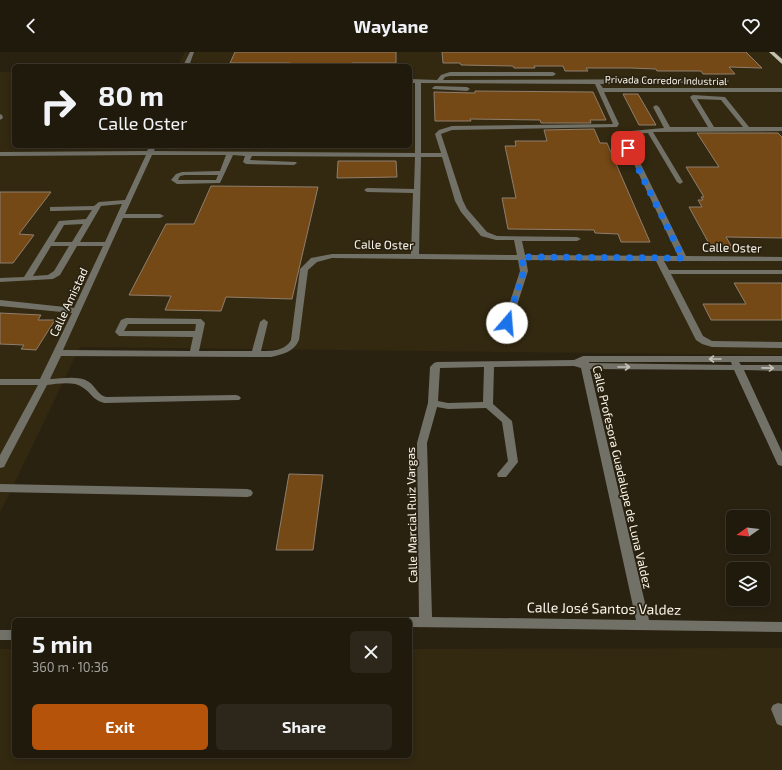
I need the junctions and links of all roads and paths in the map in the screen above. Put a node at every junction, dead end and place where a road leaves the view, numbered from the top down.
1 (192, 52) edge
2 (771, 52) edge
3 (782, 62) edge
4 (187, 64) edge
5 (553, 74) dead end
6 (726, 81) dead end
7 (412, 82) edge
8 (438, 82) junction
9 (597, 82) junction
10 (418, 85) junction
11 (467, 89) dead end
12 (601, 90) junction
13 (782, 90) edge
14 (656, 107) dead end
15 (668, 129) junction
16 (712, 129) junction
17 (747, 129) junction
18 (782, 129) edge
19 (649, 130) junction
20 (412, 146) edge
21 (418, 146) junction
22 (100, 148) edge
23 (121, 148) edge
24 (152, 150) edge
25 (0, 154) edge
26 (98, 154) junction
27 (119, 154) junction
28 (230, 154) junction
29 (249, 154) junction
30 (418, 154) junction
31 (444, 155) junction
32 (294, 163) dead end
33 (222, 173) junction
34 (680, 182) dead end
35 (368, 190) dead end
36 (417, 191) junction
37 (128, 202) junction
38 (97, 208) junction
39 (52, 209) dead end
40 (121, 216) junction
41 (160, 216) dead end
42 (90, 221) junction
43 (518, 239) junction
44 (577, 239) dead end
45 (49, 244) junction
46 (75, 244) junction
47 (108, 244) junction
48 (415, 256) junction
49 (522, 257) junction
50 (659, 258) junction
51 (683, 258) junction
52 (782, 259) edge
53 (666, 272) junction
54 (782, 272) edge
55 (27, 279) junction
56 (0, 280) edge
57 (0, 303) edge
58 (77, 311) junction
59 (264, 322) dead end
60 (199, 334) junction
61 (503, 336) dead end
62 (782, 345) edge
63 (58, 352) junction
64 (194, 354) junction
65 (256, 354) junction
66 (782, 359) edge
67 (581, 363) junction
68 (736, 363) junction
69 (489, 364) junction
70 (782, 368) edge
71 (0, 382) edge
72 (44, 382) junction
73 (236, 398) dead end
74 (433, 403) junction
75 (488, 405) junction
76 (782, 463) edge
77 (0, 465) edge
78 (502, 474) dead end
79 (0, 488) edge
80 (247, 493) dead end
81 (412, 622) edge
82 (426, 622) junction
83 (643, 624) junction
84 (782, 626) edge
85 (0, 635) edge
86 (12, 635) edge

1 - 4 street
2 - 3 main road
5 - 8 street
6 - 9 street
7 - 10 street, Privada Corredor Industrial
8 - 9 street, Privada Corredor Industrial
8 - 10 street, Privada Corredor Industrial
9 - 12 street, Privada Corredor Industrial
10 - 11 street
10 - 21 street
12 - 13 street, Privada Corredor Industrial
12 - 31 street
14 - 15 street
15 - 16 street
15 - 19 street
16 - 17 street
16 - 17 street
17 - 18 street
19 - 34 street
19 - 51 street
20 - 21 street
21 - 30 street
22 - 26 street
23 - 27 street
24 - 27 street
24 - 28 street
24 - 37 street, Calle Amistad
25 - 26 street
26 - 27 street
28 - 29 street
28 - 33 street
29 - 30 street
29 - 32 street
30 - 31 street
30 - 36 street
31 - 43 street
33 - 33 street
35 - 36 street
36 - 48 street
37 - 38 street
37 - 40 street, Calle Amistad
38 - 39 street
38 - 42 street
40 - 41 street
40 - 47 street, Calle Amistad
42 - 45 street
42 - 46 street
43 - 44 street
43 - 49 street
45 - 46 street
45 - 55 street
46 - 47 street
46 - 55 street
47 - 58 street, Calle Amistad
48 - 49 street, Calle Oster
48 - 65 street, Calle Oster
49 - 50 street, Calle Oster
49 - 61 street
50 - 51 street, Calle Oster
50 - 53 street
51 - 52 street, Calle Oster
53 - 54 street
53 - 62 street
55 - 56 street
57 - 58 street
58 - 63 street, Calle Amistad
59 - 65 street
60 - 60 street
60 - 64 street
63 - 64 street, Calle Oster
63 - 72 street, Calle Amistad
64 - 65 street, Calle Oster
66 - 68 street
67 - 68 street
67 - 69 street
67 - 83 street, Calle Profesora Guadalupe de Luna Valdez
68 -> 70 street
68 - 76 street
69 - 74 street, Calle Marcial Ruiz Vargas
69 - 75 street
71 - 72 street
72 - 73 street
72 - 77 street, Calle Amistad
74 - 75 street
74 - 82 street, Calle Marcial Ruiz Vargas
75 - 78 street
79 - 80 street
81 - 82 street, Calle José Santos Valdez
82 - 83 street, Calle José Santos Valdez
83 - 84 street, Calle José Santos Valdez
85 - 86 street

